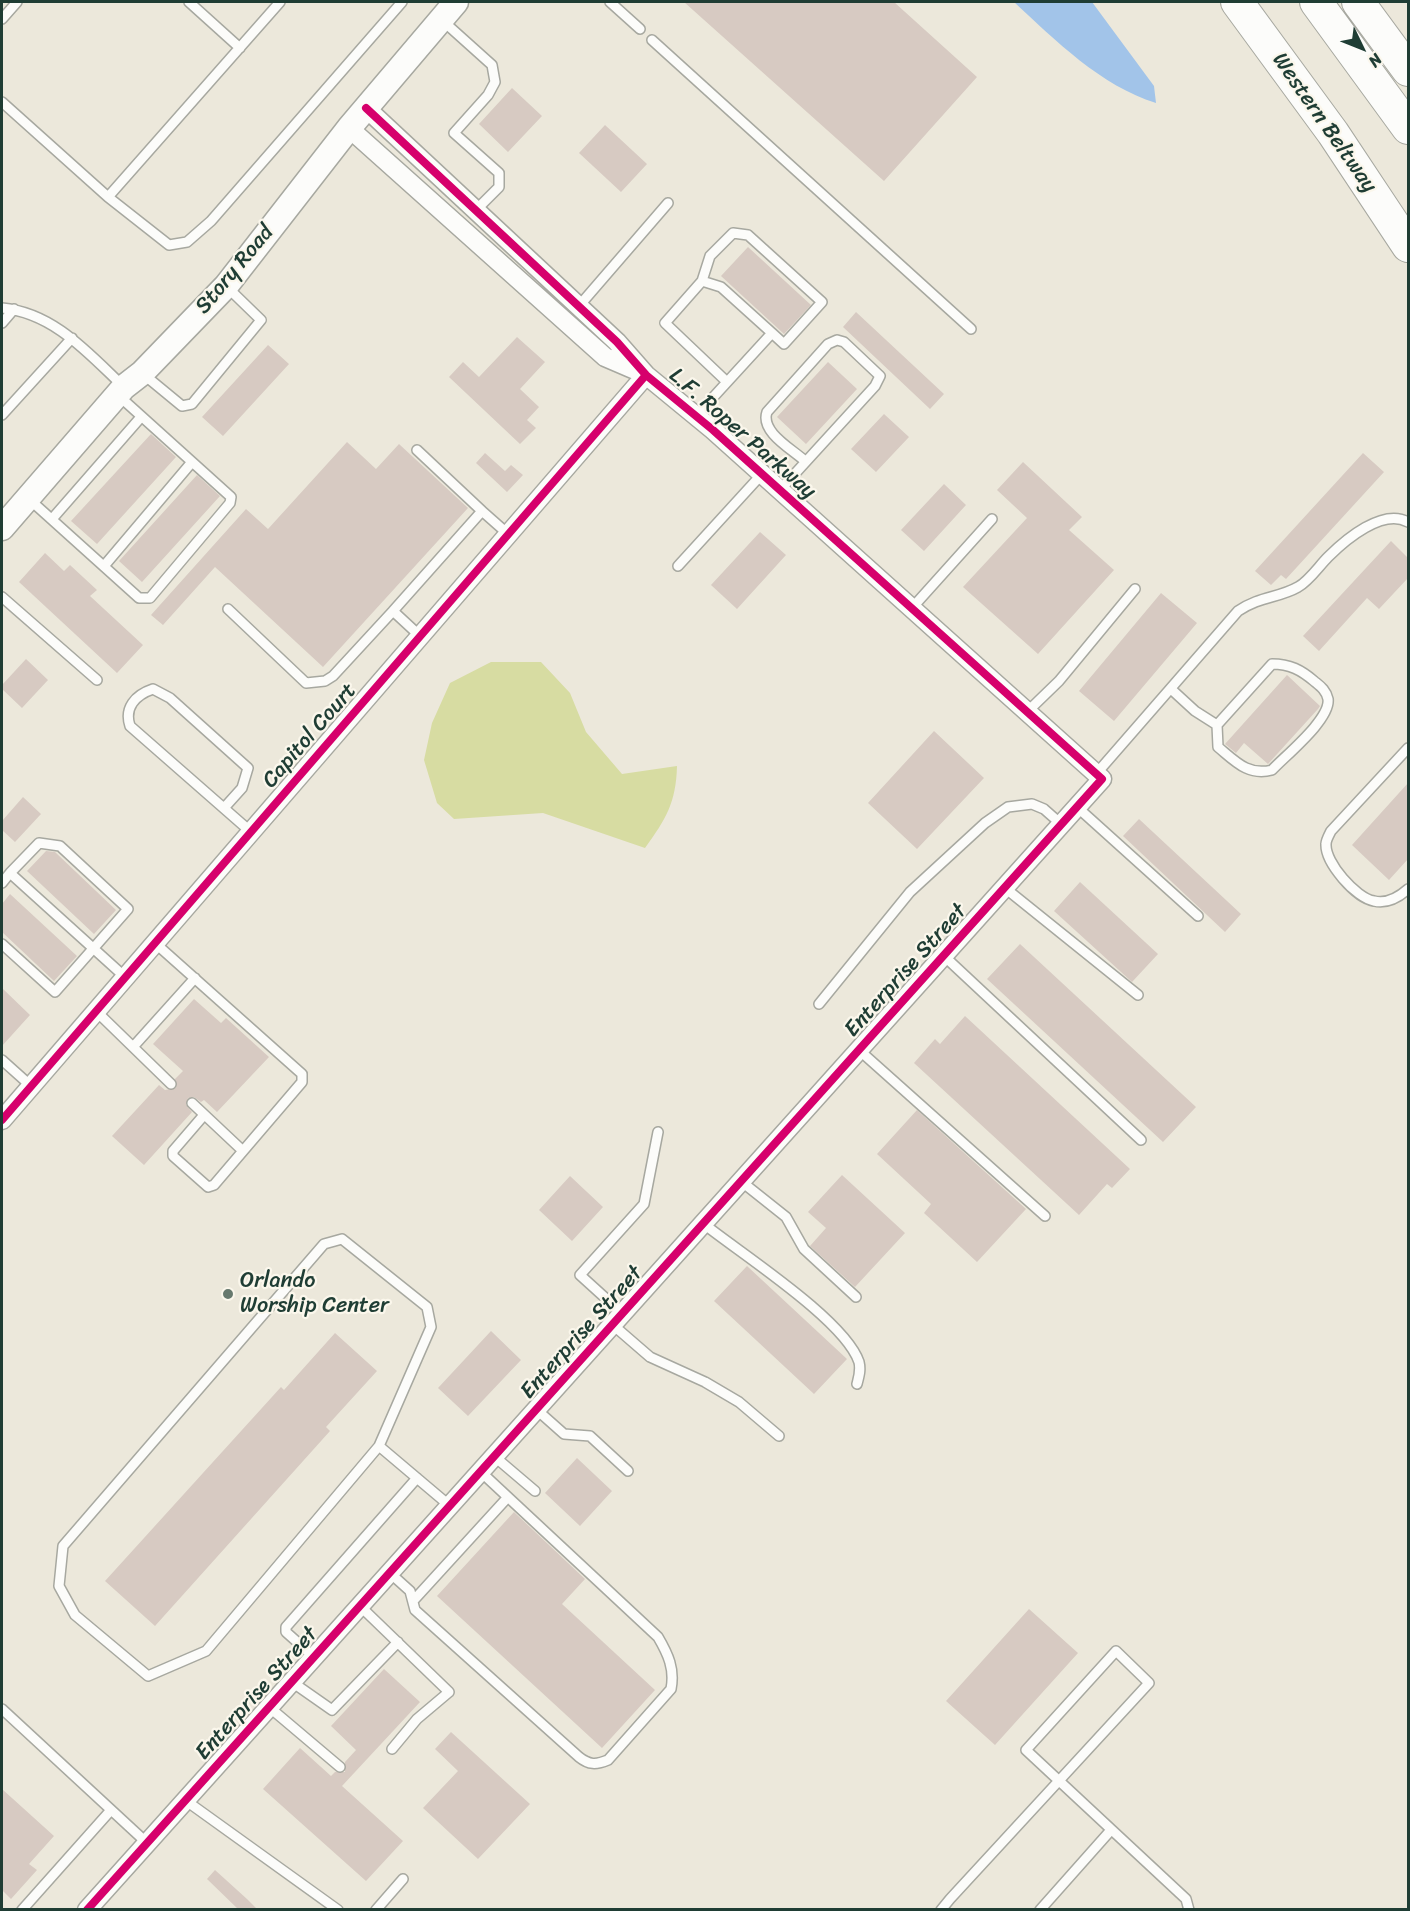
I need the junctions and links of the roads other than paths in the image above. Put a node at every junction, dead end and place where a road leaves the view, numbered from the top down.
1 (17, 2) edge
2 (189, 2) edge
3 (280, 2) edge
4 (402, 2) edge
5 (456, 2) edge
6 (610, 2) edge
7 (1237, 2) edge
8 (1316, 2) edge
9 (1358, 2) edge
10 (2, 19) edge
11 (441, 20) junction
12 (640, 29) dead end
13 (652, 40) dead end
14 (240, 48) junction
15 (1408, 70) edge
16 (2, 102) edge
17 (366, 108) junction
18 (348, 128) junction
19 (1408, 128) edge
20 (108, 197) junction
21 (668, 203) dead end
22 (476, 210) junction
23 (1408, 246) edge
24 (702, 281) junction
25 (225, 286) junction
26 (579, 306) junction
27 (2, 308) edge
28 (14, 309) junction
29 (2, 323) edge
30 (971, 329) dead end
31 (772, 333) junction
32 (72, 338) junction
33 (646, 375) junction
34 (726, 381) junction
35 (128, 385) junction
36 (2, 415) edge
37 (696, 416) junction
38 (141, 417) junction
39 (417, 450) dead end
40 (805, 461) junction
41 (192, 462) junction
42 (762, 474) junction
43 (780, 490) junction
44 (28, 498) junction
45 (482, 511) junction
46 (52, 519) junction
47 (992, 519) dead end
48 (1408, 522) edge
49 (2, 528) edge
50 (508, 534) junction
51 (104, 566) junction
52 (678, 566) dead end
53 (1135, 589) dead end
54 (2, 597) edge
55 (912, 608) junction
56 (228, 609) dead end
57 (393, 611) junction
58 (420, 636) junction
59 (97, 680) dead end
60 (1171, 689) junction
61 (1027, 712) junction
62 (1217, 725) junction
63 (1408, 748) edge
64 (1099, 777) junction
65 (1077, 807) junction
66 (224, 808) junction
67 (1061, 824) junction
68 (251, 832) junction
69 (10, 873) junction
70 (2, 883) edge
71 (1005, 888) junction
72 (1408, 889) edge
73 (1198, 915) dead end
74 (155, 943) junction
75 (2, 944) edge
76 (94, 949) junction
77 (944, 956) junction
78 (125, 977) junction
79 (195, 978) junction
80 (1138, 995) dead end
81 (819, 1004) dead end
82 (96, 1011) junction
83 (133, 1047) junction
84 (859, 1050) junction
85 (2, 1060) edge
86 (171, 1084) dead end
87 (31, 1086) junction
88 (192, 1103) dead end
89 (204, 1115) junction
90 (2, 1120) edge
91 (658, 1132) dead end
92 (1141, 1140) dead end
93 (243, 1151) junction
94 (742, 1182) junction
95 (1045, 1216) dead end
96 (704, 1224) junction
97 (856, 1297) dead end
98 (618, 1319) junction
99 (857, 1384) dead end
100 (537, 1410) junction
101 (779, 1436) dead end
102 (380, 1446) junction
103 (495, 1457) junction
104 (628, 1471) dead end
105 (481, 1472) junction
106 (417, 1478) junction
107 (535, 1491) dead end
108 (508, 1497) junction
109 (450, 1506) junction
110 (390, 1573) junction
111 (412, 1601) junction
112 (360, 1606) junction
113 (398, 1642) junction
114 (314, 1658) junction
115 (292, 1682) junction
116 (269, 1707) junction
117 (2, 1709) edge
118 (392, 1749) dead end
119 (339, 1767) dead end
120 (1059, 1781) junction
121 (185, 1800) junction
122 (111, 1810) junction
123 (1111, 1830) junction
124 (147, 1843) junction
125 (403, 1880) dead end
126 (22, 1910) edge
127 (87, 1910) edge
128 (338, 1910) edge
129 (376, 1910) edge
130 (941, 1910) edge
131 (1040, 1910) edge
132 (1189, 1910) edge

1 - 10 lane
2 - 14 lane
3 - 14 lane
4 - 20 lane
5 - 11 street, Story Road
6 - 12 lane
7 - 23 highway, Western Beltway
8 - 19 highway
9 - 15 highway
11 - 17 street, Story Road
11 - 22 lane
13 - 30 lane
14 - 20 lane
16 - 20 lane
17 - 18 street, Story Road
17 - 22 street, L.F. Roper Parkway
18 - 25 street, Story Road
18 - 33 street, L.F. Roper Parkway
21 - 26 lane
22 - 26 street, L.F. Roper Parkway
24 - 31 lane
24 - 31 lane
24 - 34 lane
25 - 35 street, Story Road
25 - 35 lane
26 - 33 street, L.F. Roper Parkway
27 - 28 lane
28 - 29 lane
28 - 32 lane
31 - 34 lane
32 - 35 lane
32 - 36 lane
33 - 37 street, L.F. Roper Parkway
33 - 50 street, Capitol Court
34 - 37 lane
35 - 38 lane
35 - 44 street, Story Road
37 - 42 street, L.F. Roper Parkway
38 - 41 lane
38 - 46 lane
39 - 45 lane
40 - 40 lane
40 - 43 lane
41 - 51 lane
41 - 51 lane
42 - 43 street, L.F. Roper Parkway
42 - 52 lane
43 - 55 street, L.F. Roper Parkway
44 - 46 lane
44 - 49 street, Story Road
45 - 50 lane
45 - 57 lane
46 - 51 lane
47 - 55 lane
48 - 60 lane
50 - 58 street, Capitol Court
53 - 61 lane
54 - 59 lane
55 - 61 street, L.F. Roper Parkway
56 - 57 lane
57 - 58 lane
58 - 68 street, Capitol Court
60 - 62 lane
60 - 64 lane
61 - 64 street, L.F. Roper Parkway
62 - 62 lane
63 - 72 lane
64 - 65 street, Enterprise Street
65 - 67 street, Enterprise Street
65 - 73 lane
66 - 66 lane
66 - 68 lane
67 - 71 street, Enterprise Street
67 - 81 lane
68 - 74 street, Capitol Court
69 - 70 lane
69 - 76 lane
69 - 76 lane
71 - 77 street, Enterprise Street
71 - 80 lane
74 - 78 street, Capitol Court
74 - 79 lane
75 - 76 lane
76 - 78 lane
77 - 84 street, Enterprise Street
77 - 92 lane
78 - 82 street, Capitol Court
79 - 83 lane
79 - 93 lane
82 - 83 lane
82 - 87 street, Capitol Court
83 - 86 lane
84 - 94 street, Enterprise Street
84 - 95 lane
85 - 87 lane
87 - 90 street, Capitol Court
88 - 89 lane
89 - 93 lane
89 - 93 lane
91 - 98 lane
94 - 96 street, Enterprise Street
94 - 97 lane
96 - 98 street, Enterprise Street
96 - 99 lane
98 - 100 street, Enterprise Street
98 - 101 lane
100 - 103 street, Enterprise Street
100 - 104 lane
102 - 102 lane
102 - 106 lane
103 - 105 street, Enterprise Street
103 - 107 lane
105 - 108 lane
105 - 109 street, Enterprise Street
106 - 109 lane
106 - 114 lane
108 - 111 lane
108 - 111 lane
109 - 110 street, Enterprise Street
110 - 111 lane
110 - 112 street, Enterprise Street
112 - 113 lane
112 - 114 street, Enterprise Street
113 - 115 lane
113 - 118 lane
114 - 115 street, Enterprise Street
115 - 116 street, Enterprise Street
116 - 119 lane
116 - 121 street, Enterprise Street
117 - 122 lane
120 - 120 lane
120 - 123 lane
120 - 130 lane
121 - 124 street, Enterprise Street
121 - 128 lane
122 - 124 lane
122 - 126 lane
123 - 131 lane
123 - 132 lane
124 - 127 street, Enterprise Street
125 - 129 lane

